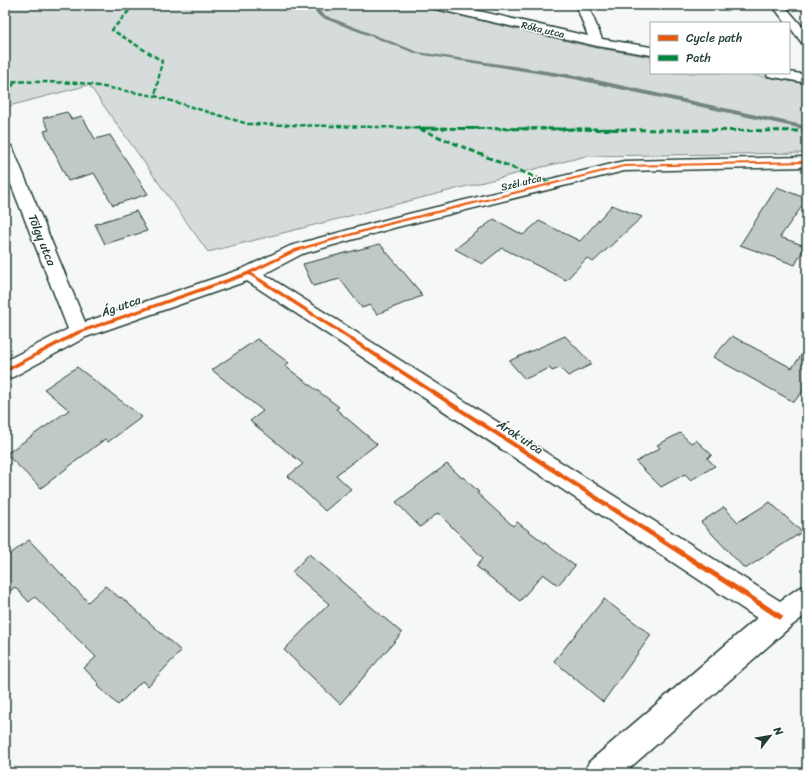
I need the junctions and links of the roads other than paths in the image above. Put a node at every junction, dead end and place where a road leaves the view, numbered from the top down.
1 (436, 5) edge
2 (582, 5) edge
3 (778, 5) edge
4 (807, 40) edge
5 (597, 42) junction
6 (650, 51) edge
7 (779, 74) edge
8 (807, 79) edge
9 (5, 149) edge
10 (807, 162) edge
11 (249, 273) junction
12 (79, 332) junction
13 (5, 371) edge
14 (807, 598) edge
15 (780, 618) junction
16 (600, 773) edge

1 - 5 street, Róka utca
2 - 5 street
3 - 4 street
5 - 6 street, Róka utca
7 - 8 street
9 - 12 street, Tölgy utca
10 - 11 street, Szél utca
11 - 12 street, Ág utca
11 - 15 street, Árok utca
12 - 13 street, Ág utca
14 - 15 street
15 - 16 street

